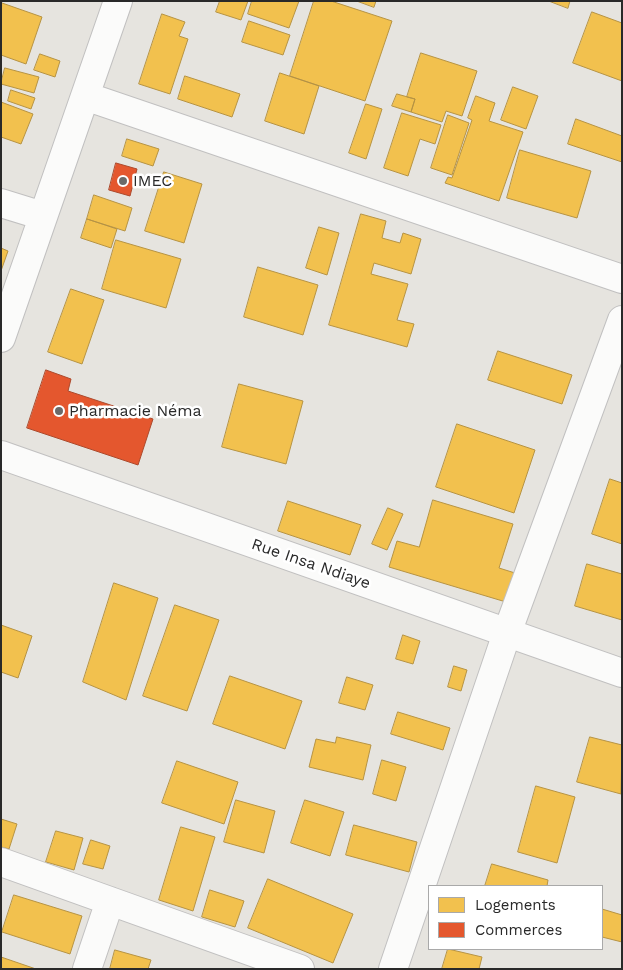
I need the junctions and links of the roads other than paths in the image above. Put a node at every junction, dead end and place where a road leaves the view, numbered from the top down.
1 (110, 3) edge
2 (85, 96) junction
3 (1, 203) edge
4 (43, 216) junction
5 (622, 279) edge
6 (622, 320) edge
7 (1, 338) edge
8 (1, 455) edge
9 (507, 633) junction
10 (622, 673) edge
11 (1, 862) edge
12 (110, 901) junction
13 (87, 969) edge
14 (300, 969) edge
15 (393, 969) edge

1 - 2 street
2 - 4 street
2 - 5 street
3 - 4 street
4 - 7 street
6 - 9 street
8 - 9 street, Rue Insa Ndiaye
9 - 10 street, Rue Insa Ndiaye
9 - 15 street
11 - 12 street
12 - 13 street
12 - 14 street

